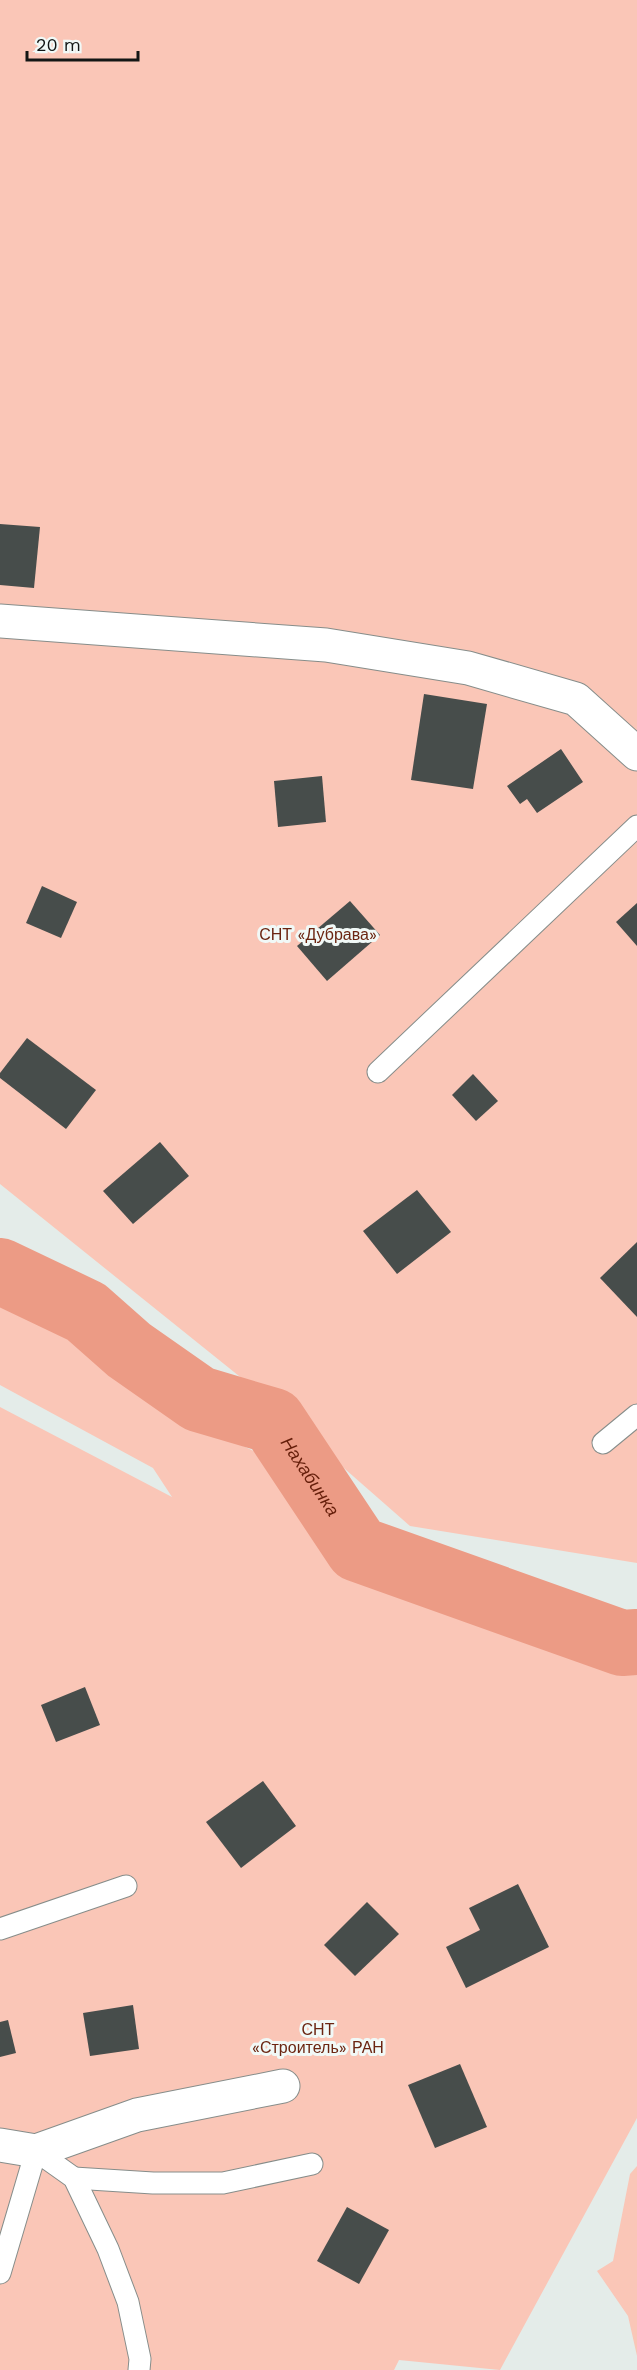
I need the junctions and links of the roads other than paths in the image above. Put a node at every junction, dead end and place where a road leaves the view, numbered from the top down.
1 (0, 621) edge
2 (637, 754) edge
3 (637, 826) edge
4 (378, 1072) dead end
5 (637, 1415) edge
6 (603, 1443) dead end
7 (126, 1886) dead end
8 (0, 1929) edge
9 (283, 2086) dead end
10 (0, 2145) edge
11 (36, 2151) junction
12 (312, 2164) dead end
13 (74, 2178) junction
14 (0, 2273) edge
15 (139, 2370) edge

1 - 2 street
3 - 4 lane
5 - 6 lane
7 - 8 lane
9 - 11 street
10 - 11 street
11 - 13 lane
11 - 14 lane
12 - 13 lane
13 - 15 lane

